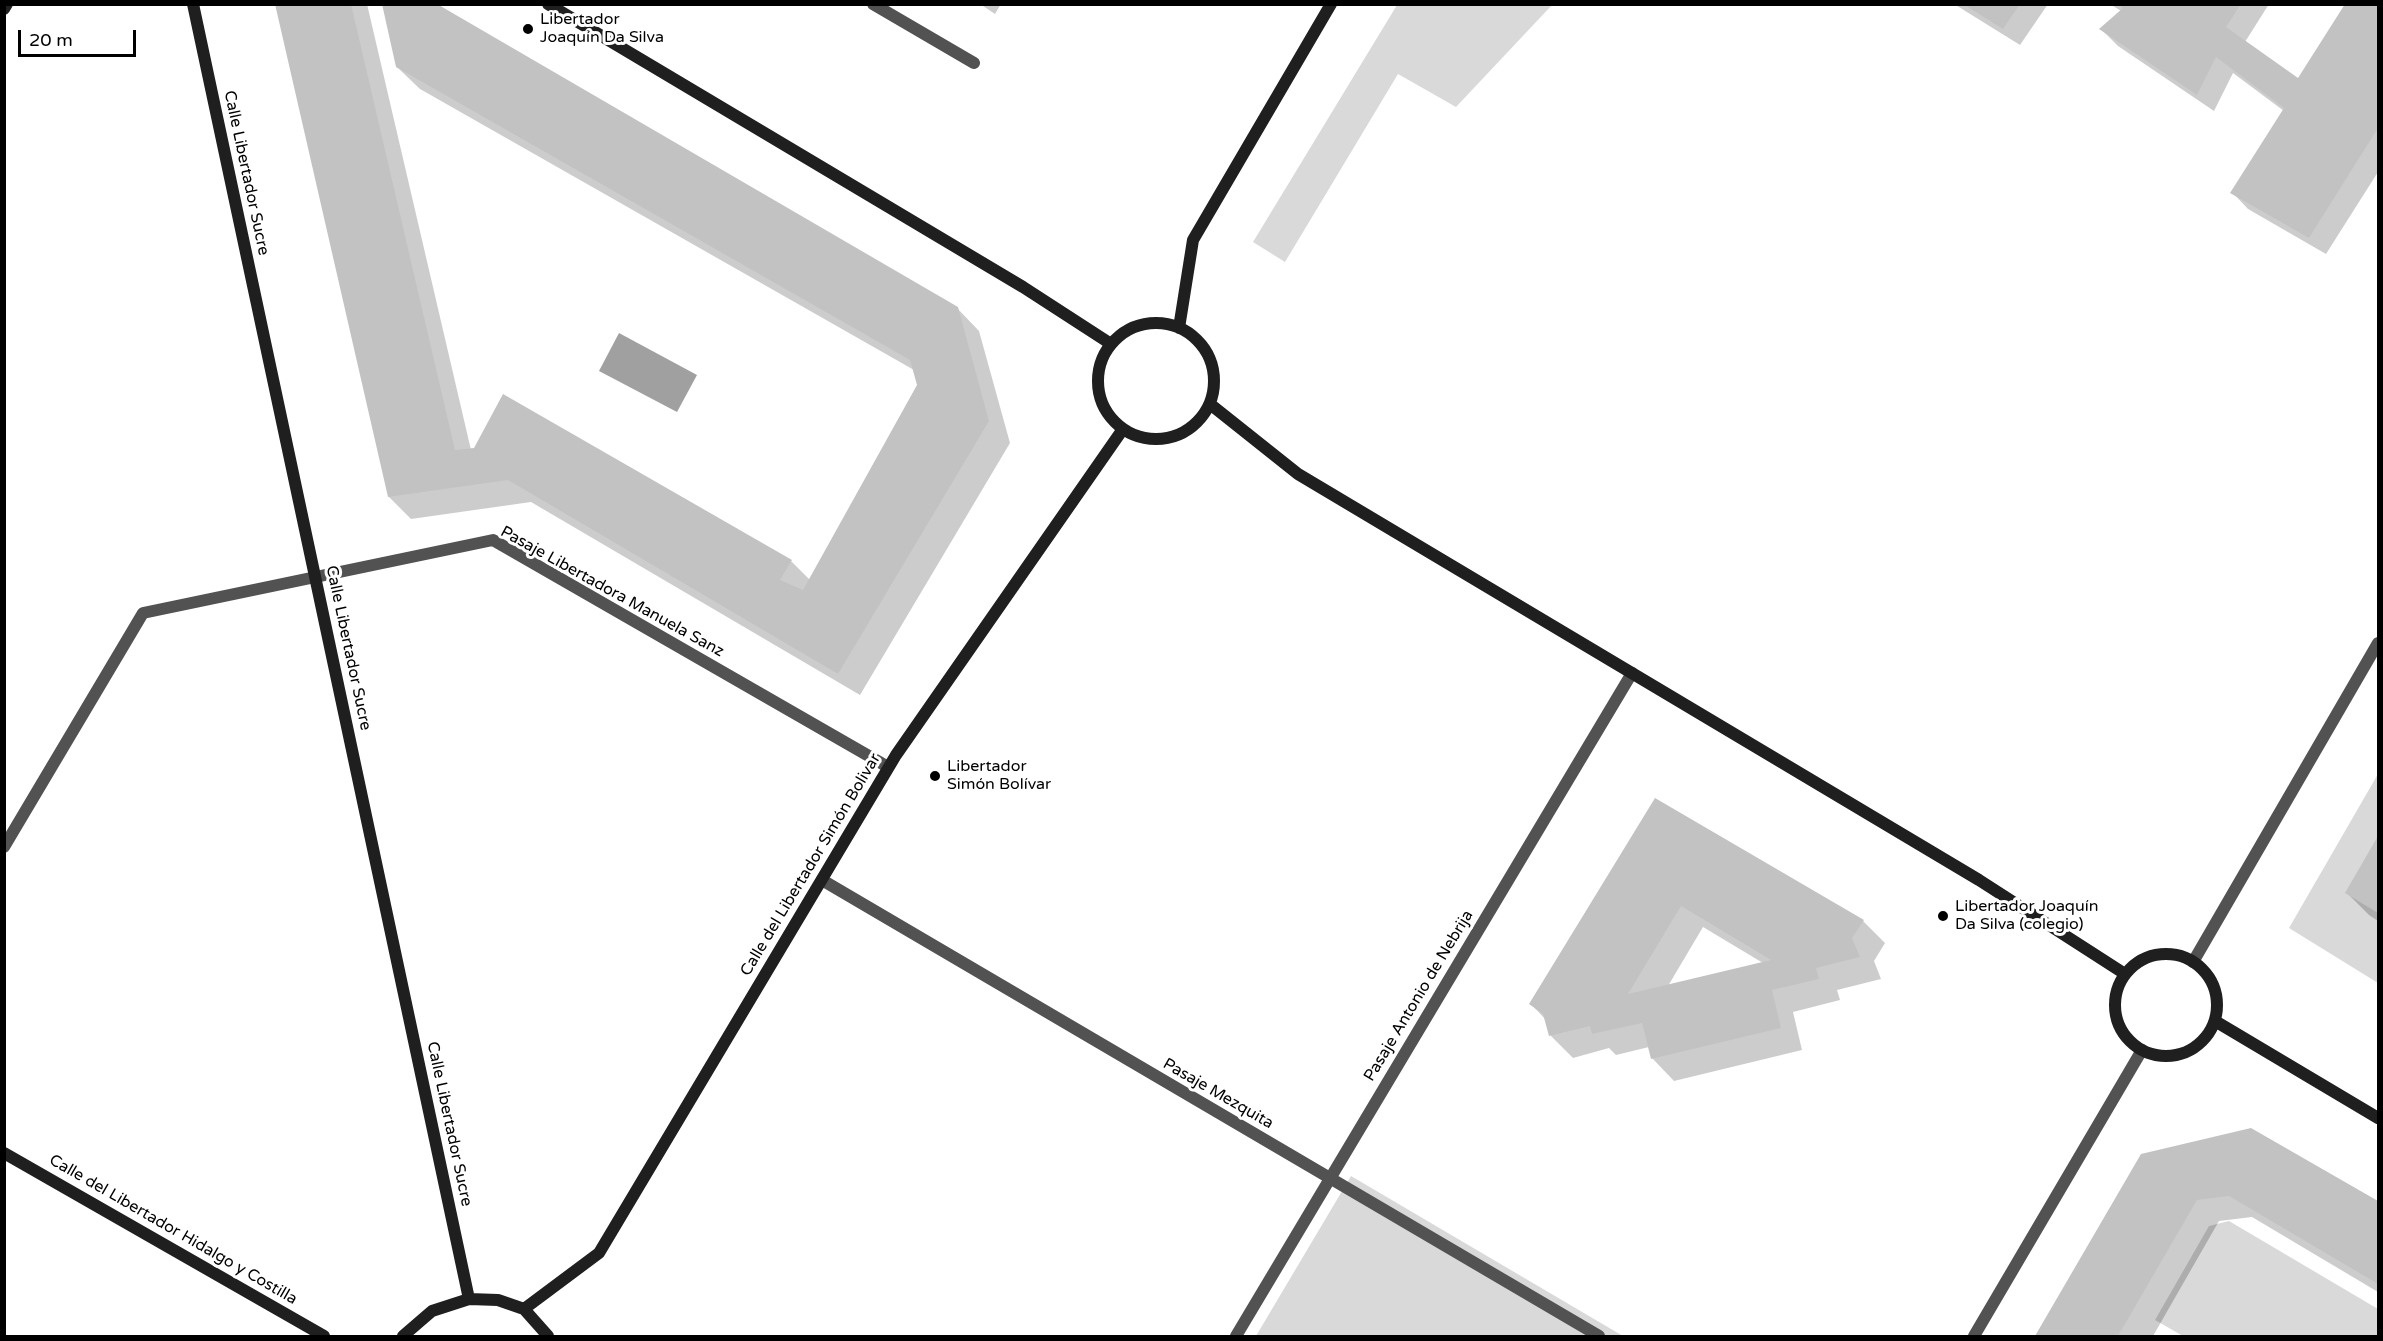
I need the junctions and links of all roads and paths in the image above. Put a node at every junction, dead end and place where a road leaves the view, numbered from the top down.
1 (7, 4) edge
2 (193, 4) edge
3 (548, 4) edge
4 (873, 4) edge
5 (1331, 4) edge
6 (4, 9) edge
7 (974, 63) dead end
8 (1179, 328) junction
9 (1111, 344) junction
10 (1210, 404) junction
11 (1123, 429) junction
12 (316, 577) junction
13 (2379, 643) edge
14 (1632, 673) junction
15 (888, 768) junction
16 (4, 847) edge
17 (822, 880) junction
18 (2193, 962) junction
19 (2125, 974) junction
20 (2214, 1021) junction
21 (2142, 1050) junction
22 (2379, 1118) edge
23 (4, 1153) edge
24 (1329, 1178) junction
25 (469, 1299) junction
26 (524, 1309) junction
27 (324, 1336) edge
28 (403, 1336) edge
29 (548, 1336) edge
30 (1236, 1336) edge
31 (1599, 1336) edge
32 (1974, 1336) edge

1 - 6 street
2 - 12 street, Calle Libertador Sucre
3 - 9 street
4 - 7 street
5 - 8 street
8 - 9 street
8 - 10 street
9 - 11 street
10 - 11 street
10 - 14 street
11 - 15 street, Calle del Libertador Simón Bolivar
12 - 15 street, Pasaje Libertadora Manuela Sanz
12 - 16 street, Pasaje Libertadora Manuela Sanz
12 - 25 street, Calle Libertador Sucre
13 - 18 street
14 - 19 street
14 - 24 street, Pasaje Antonio de Nebrija
15 - 17 street, Calle del Libertador Simón Bolivar
17 - 24 street, Pasaje Mezquita
17 - 26 street, Calle del Libertador Simón Bolivar
18 - 19 street
18 - 20 street
19 - 21 street
20 - 21 street
20 - 22 street
21 - 32 street
23 - 27 street, Calle del Libertador Hidalgo y Costilla
24 - 30 street, Pasaje Antonio de Nebrija
24 - 31 street, Pasaje Mezquita
25 - 26 street
25 - 28 street
26 - 29 street

